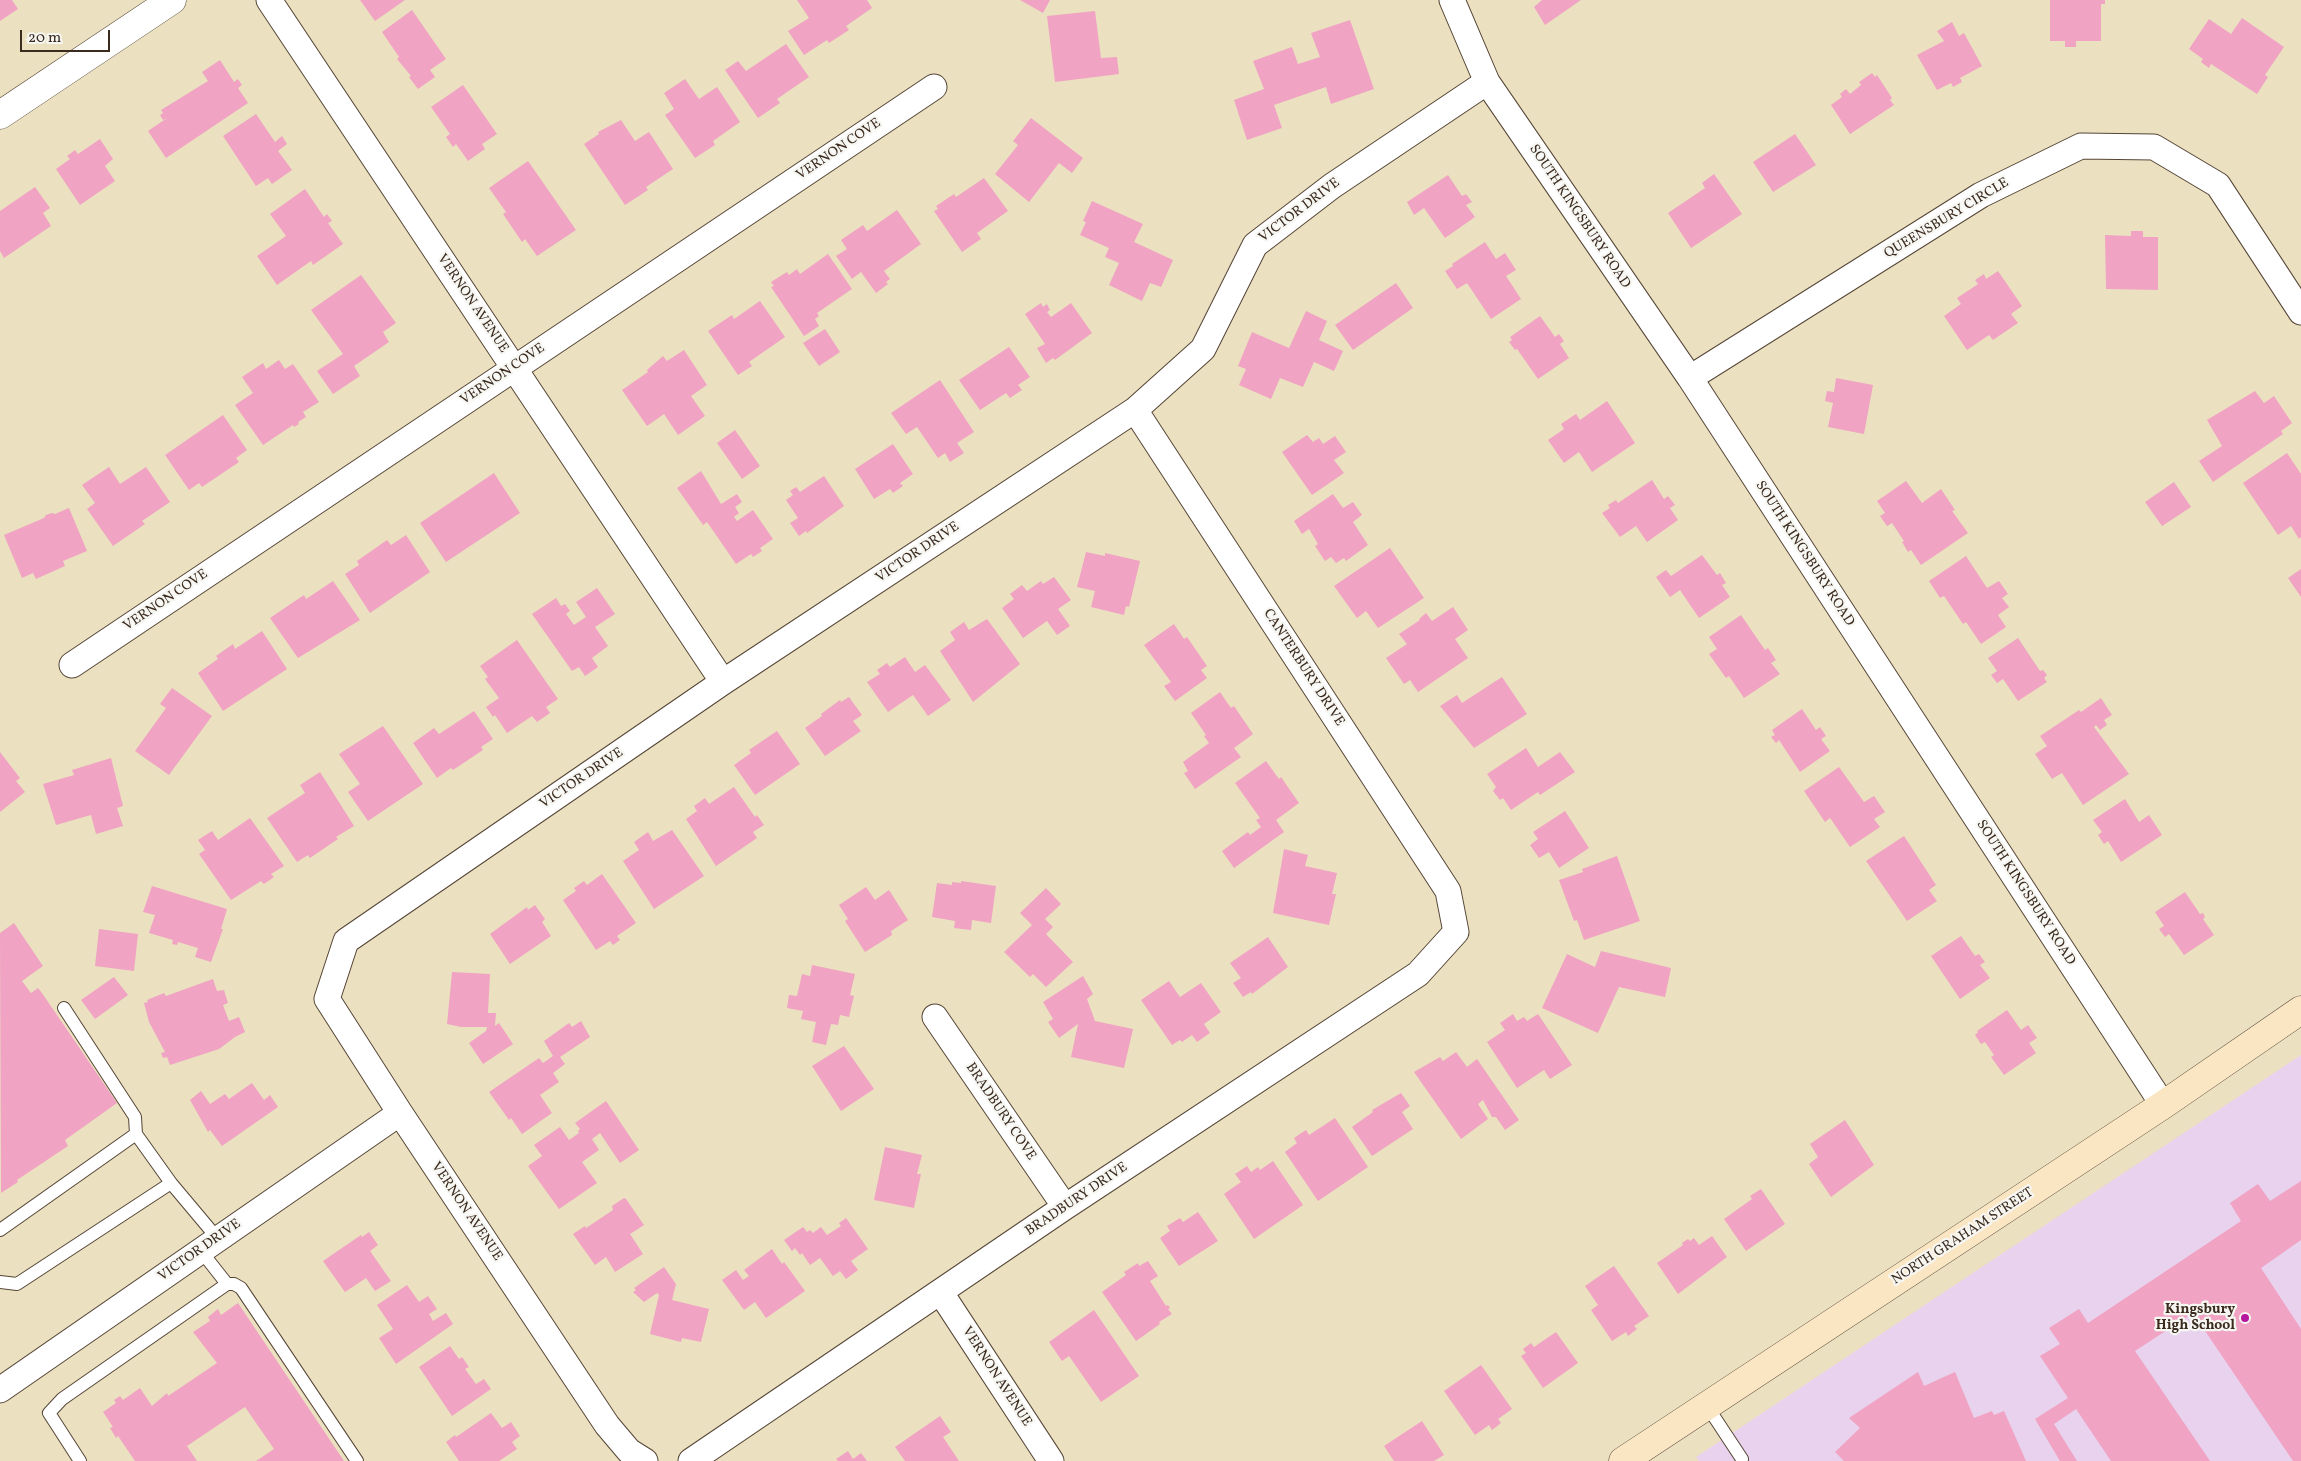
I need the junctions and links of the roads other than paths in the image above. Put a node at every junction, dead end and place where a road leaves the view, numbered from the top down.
1 (172, 0) edge
2 (269, 0) edge
3 (1452, 0) edge
4 (1487, 82) junction
5 (934, 87) dead end
6 (0, 115) edge
7 (2301, 312) edge
8 (514, 368) junction
9 (1690, 378) junction
10 (1135, 410) junction
11 (72, 665) dead end
12 (724, 682) junction
13 (1456, 932) joint
14 (327, 999) joint
15 (64, 1008) dead end
16 (2301, 1011) edge
17 (935, 1017) dead end
18 (2163, 1105) junction
19 (400, 1113) junction
20 (136, 1134) junction
21 (171, 1184) junction
22 (1065, 1207) junction
23 (0, 1230) edge
24 (209, 1245) junction
25 (0, 1282) edge
26 (227, 1284) junction
27 (941, 1293) junction
28 (0, 1390) edge
29 (1707, 1406) junction
30 (1742, 1459) dead end
31 (80, 1461) edge
32 (357, 1461) edge
33 (645, 1461) edge
34 (691, 1461) edge
35 (1051, 1461) edge
36 (1624, 1461) edge

1 - 6 street
2 - 8 street, VERNON AVENUE
3 - 4 street, SOUTH KINGSBURY ROAD
4 - 9 street, SOUTH KINGSBURY ROAD
4 - 10 street, VICTOR DRIVE
5 - 8 street, VERNON COVE
7 - 9 street, QUEENSBURY CIRCLE
8 - 11 street, VERNON COVE
8 - 12 street, VERNON AVENUE
9 - 18 street, SOUTH KINGSBURY ROAD
10 - 12 street, VICTOR DRIVE
10 - 13 street, CANTERBURY DRIVE
12 - 14 street, VICTOR DRIVE
13 - 22 street, BRADBURY DRIVE
14 - 19 street, VERNON AVENUE
15 - 20 lane
16 - 18 main road, NORTH GRAHAM STREET
17 - 22 street, BRADBURY COVE
18 - 29 main road, NORTH GRAHAM STREET
19 - 24 street, VICTOR DRIVE
19 - 33 street, VERNON AVENUE
20 - 21 lane
20 - 23 lane
21 - 24 lane
21 - 25 lane
22 - 27 street, BRADBURY DRIVE
24 - 26 lane
24 - 28 street, VICTOR DRIVE
26 - 31 lane
26 - 32 lane
27 - 34 street, BRADBURY DRIVE
27 - 35 street, VERNON AVENUE
29 - 30 lane
29 - 36 main road, NORTH GRAHAM STREET

